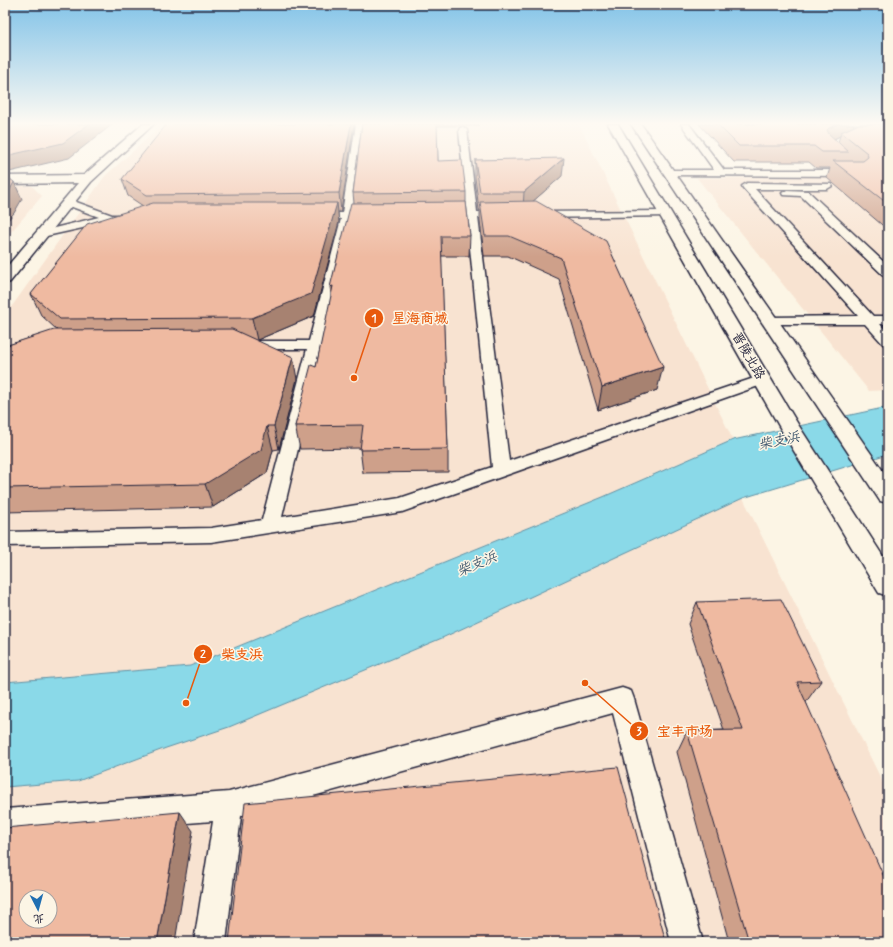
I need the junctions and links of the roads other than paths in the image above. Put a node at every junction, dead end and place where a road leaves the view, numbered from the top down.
1 (99, 168) edge
2 (354, 168) edge
3 (466, 168) edge
4 (638, 168) edge
5 (666, 168) edge
6 (717, 168) edge
7 (851, 168) edge
8 (721, 173) junction
9 (670, 174) junction
10 (87, 179) junction
11 (5, 180) edge
12 (827, 186) dead end
13 (753, 193) junction
14 (68, 202) junction
15 (665, 214) junction
16 (433, 215) edge
17 (472, 215) junction
18 (300, 216) edge
19 (347, 216) junction
20 (386, 216) edge
21 (127, 217) edge
22 (111, 218) junction
23 (42, 234) junction
24 (888, 273) edge
25 (5, 279) edge
26 (869, 320) junction
27 (888, 320) edge
28 (770, 321) junction
29 (888, 341) edge
30 (228, 345) edge
31 (315, 345) junction
32 (762, 380) junction
33 (501, 470) junction
34 (888, 495) edge
35 (270, 526) junction
36 (5, 539) edge
37 (888, 586) edge
38 (229, 806) junction
39 (5, 823) edge
40 (210, 942) edge
41 (687, 942) edge

1 - 10 main road
2 - 19 lane
3 - 17 lane
4 - 15 main road, 晋陵北路
5 - 9 main road
6 - 8 lane
7 - 8 lane
8 - 9 lane
9 - 28 main road
10 - 11 main road
10 - 14 main road
12 - 13 lane
13 - 24 lane
13 - 26 lane
14 - 22 lane
14 - 23 main road
15 - 17 lane
15 - 32 main road, 晋陵北路
16 - 17 lane
17 - 33 lane
18 - 19 lane
19 - 20 lane
19 - 31 lane
21 - 22 lane
22 - 23 lane
23 - 25 main road
26 - 27 lane
26 - 28 lane
26 - 29 lane
28 - 34 main road
30 - 31 lane
31 - 35 lane
32 - 33 lane
32 - 37 main road, 晋陵北路
33 - 35 lane
35 - 36 lane
38 - 39 lane
38 - 40 lane
38 - 41 lane

